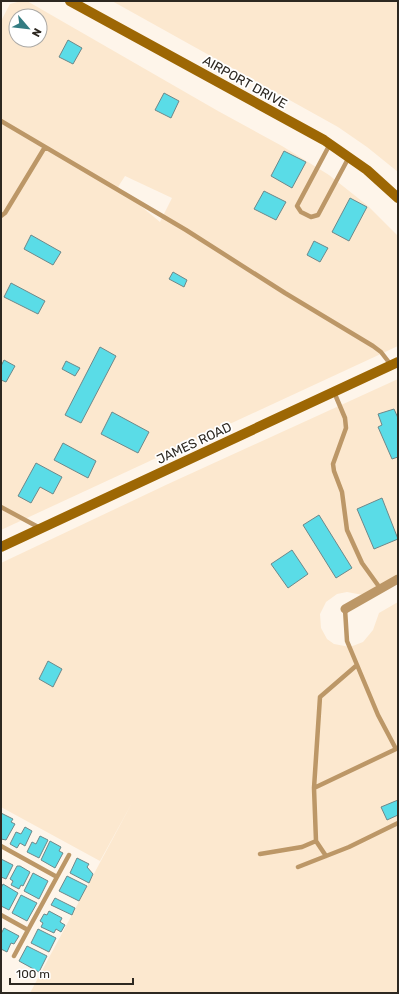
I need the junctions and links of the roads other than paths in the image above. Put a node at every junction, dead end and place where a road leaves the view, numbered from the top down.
1 (70, 1) edge
2 (1, 121) edge
3 (330, 144) junction
4 (45, 147) junction
5 (349, 157) junction
6 (398, 198) edge
7 (1, 216) edge
8 (395, 364) edge
9 (334, 392) junction
10 (1, 507) edge
11 (41, 528) junction
12 (1, 546) edge
13 (398, 579) edge
14 (380, 588) junction
15 (345, 609) joint
16 (357, 665) junction
17 (314, 788) junction
18 (398, 823) edge
19 (316, 841) junction
20 (1, 846) edge
21 (260, 854) dead end
22 (69, 856) dead end
23 (326, 856) junction
24 (298, 867) dead end
25 (57, 877) junction
26 (1, 915) edge
27 (28, 930) junction
28 (14, 956) dead end

1 - 3 main road, AIRPORT DRIVE
2 - 4 lane
3 - 5 main road, AIRPORT DRIVE
3 - 5 lane
4 - 7 lane
4 - 8 lane
5 - 6 main road, AIRPORT DRIVE
8 - 9 main road, JAMES ROAD
9 - 11 main road, JAMES ROAD
9 - 14 lane
10 - 11 lane
11 - 12 main road, JAMES ROAD
13 - 14 street
14 - 15 street
15 - 16 lane
16 - 17 lane
16 - 17 lane
17 - 19 lane
18 - 23 lane
19 - 21 lane
19 - 23 lane
20 - 25 lane
22 - 25 lane
23 - 24 lane
25 - 27 lane
26 - 27 lane
27 - 28 lane

